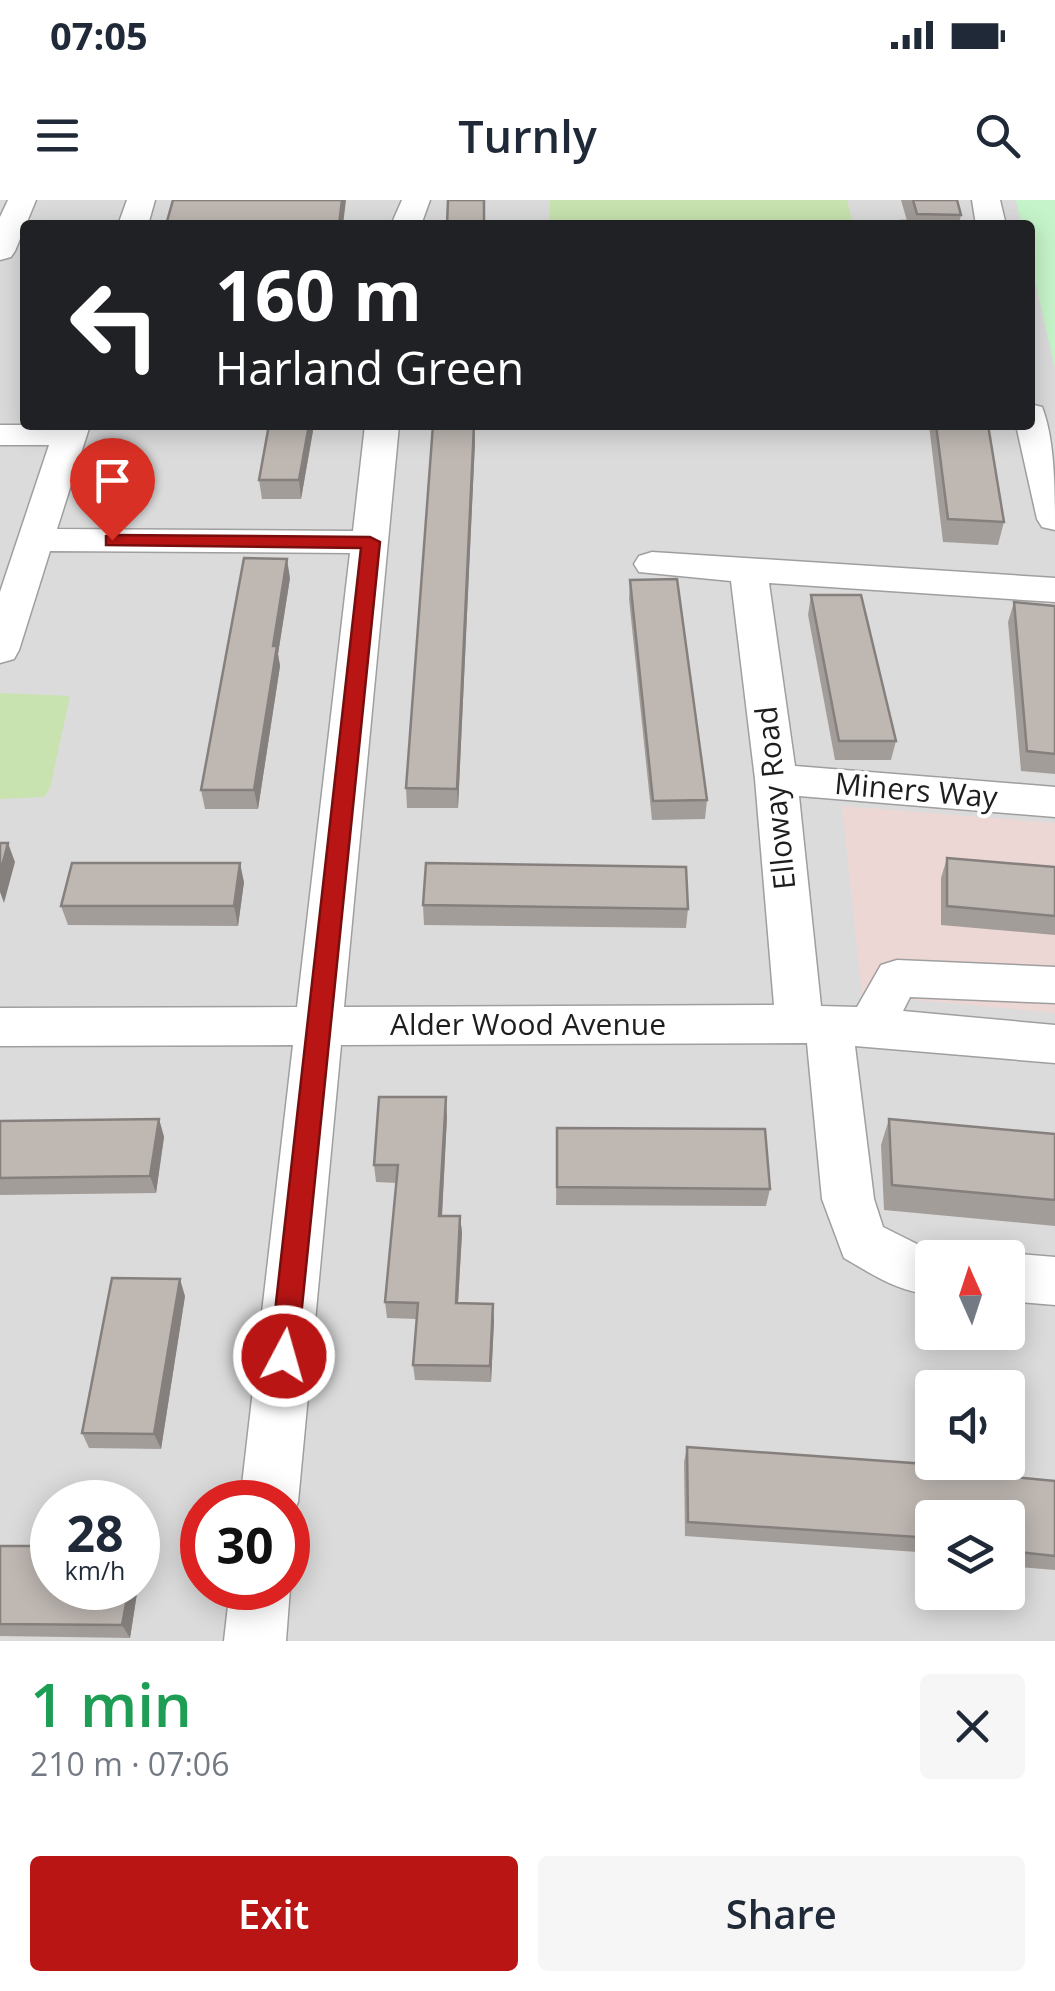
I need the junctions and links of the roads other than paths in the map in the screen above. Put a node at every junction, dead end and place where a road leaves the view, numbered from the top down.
1 (22, 200) edge
2 (0, 251) edge
3 (72, 430) edge
4 (381, 430) edge
5 (1034, 430) edge
6 (0, 435) edge
7 (1055, 518) edge
8 (38, 540) junction
9 (370, 542) junction
10 (652, 564) dead end
11 (748, 572) junction
12 (1055, 590) edge
13 (0, 650) edge
14 (776, 779) junction
15 (1055, 802) edge
16 (1055, 985) edge
17 (833, 1025) junction
18 (0, 1026) edge
19 (317, 1026) junction
20 (1055, 1044) edge
21 (915, 1269) edge
22 (1025, 1278) edge
23 (1055, 1281) edge
24 (271, 1480) edge
25 (258, 1610) edge
26 (254, 1641) edge

1 - 2 street
3 - 6 street
3 - 8 street
4 - 9 street
5 - 7 street
8 - 9 street
8 - 13 street
9 - 19 street
10 - 11 street
11 - 12 street
11 - 14 street, Elloway Road
14 - 15 street, Miners Way
14 - 17 street, Elloway Road
16 - 17 street
17 - 19 street, Alder Wood Avenue
17 - 20 street, Alder Wood Avenue
17 - 21 street, Elloway Road
18 - 19 street, Alder Wood Avenue
19 - 24 street
22 - 23 street
25 - 26 street

